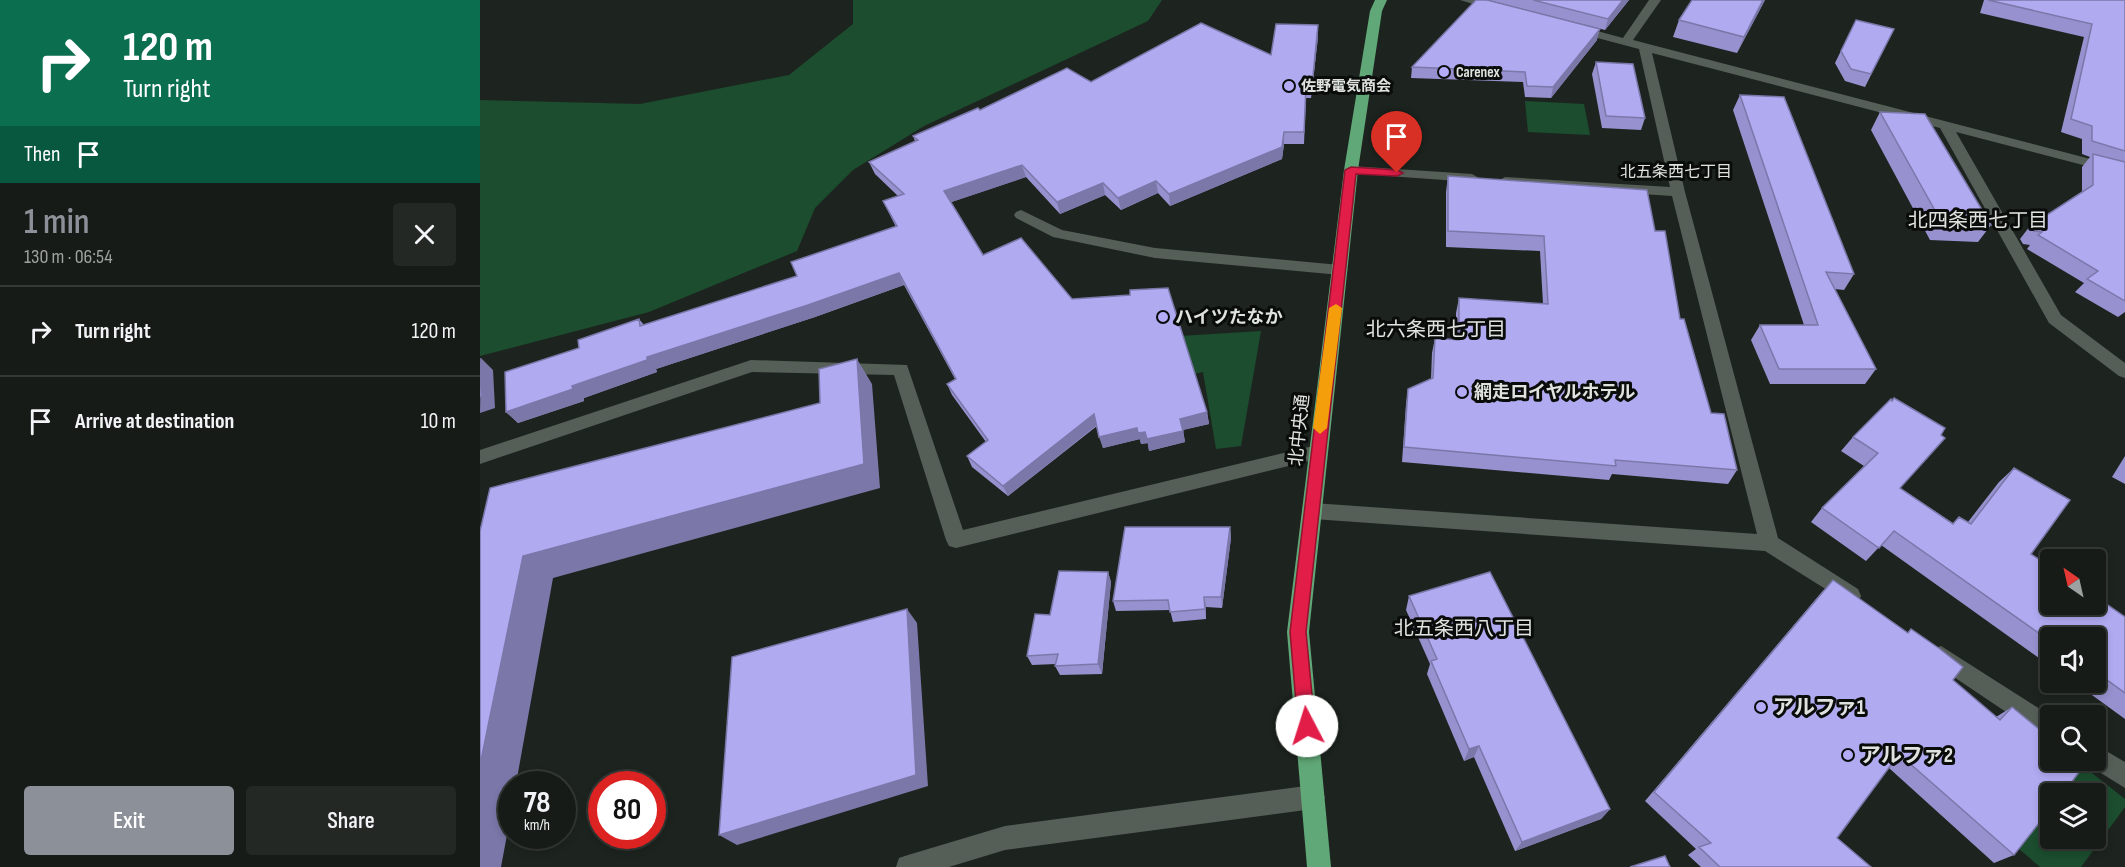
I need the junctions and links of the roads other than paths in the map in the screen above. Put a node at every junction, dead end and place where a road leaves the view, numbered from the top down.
1 (1381, 0) edge
2 (1466, 0) edge
3 (1655, 0) edge
4 (1511, 12) edge
5 (1557, 24) edge
6 (1625, 43) junction
7 (1645, 48) junction
8 (1946, 125) junction
9 (1351, 170) junction
10 (2125, 172) edge
11 (1678, 192) junction
12 (1021, 215) dead end
13 (1340, 270) junction
14 (2125, 372) edge
15 (1317, 452) junction
16 (480, 457) edge
17 (1313, 511) junction
18 (1769, 543) junction
19 (1866, 606) edge
20 (1924, 645) edge
21 (2040, 721) edge
22 (2106, 764) edge
23 (2125, 776) edge
24 (1313, 797) junction
25 (908, 867) edge
26 (1319, 867) edge

1 - 9 highway, 北中央通
2 - 4 street
3 - 6 street
5 - 6 street
6 - 7 street
7 - 8 street
7 - 11 street
8 - 10 street
8 - 14 street
9 - 11 street
9 - 13 highway, 北中央通
11 - 18 street
12 - 13 street
13 - 15 highway, 北中央通
15 - 16 street
15 - 17 highway, 北中央通
17 - 18 street
17 - 24 highway, 北中央通
18 - 19 street
20 - 21 street
22 - 23 street
24 - 25 street
24 - 26 highway, 北中央通

